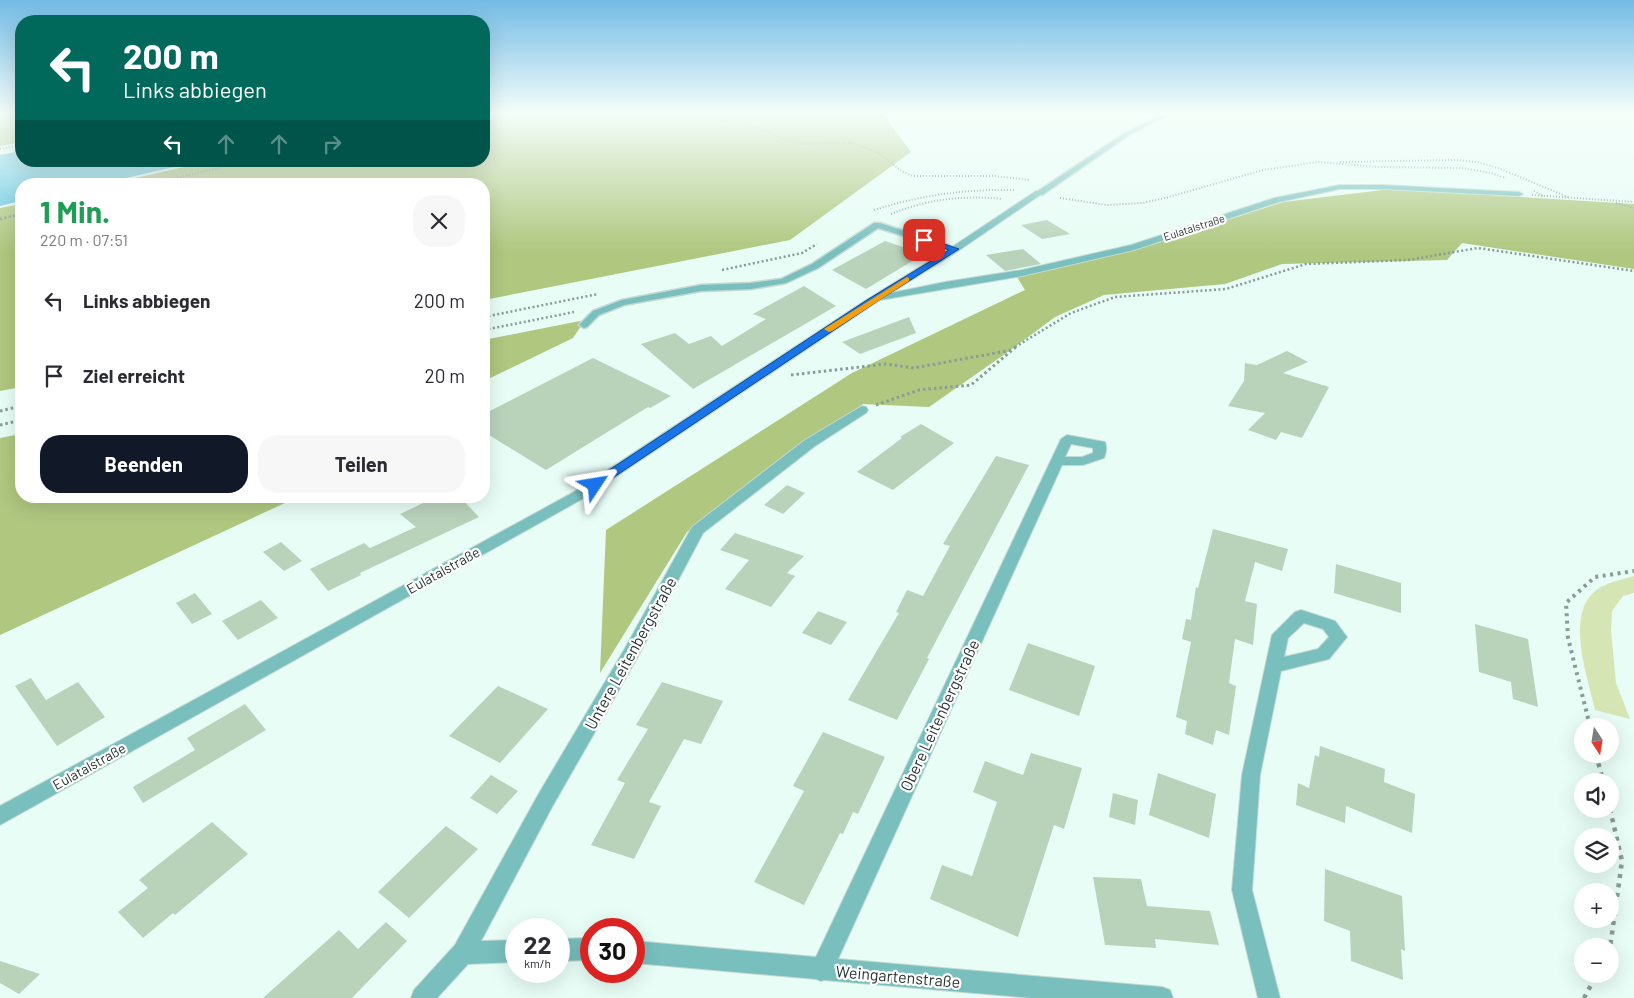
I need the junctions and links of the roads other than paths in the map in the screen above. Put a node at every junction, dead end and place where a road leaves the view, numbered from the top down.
1 (1088, 160) edge
2 (1044, 189) joint
3 (1519, 194) road end
4 (955, 249) junction
5 (873, 300) junction
6 (584, 325) dead end
7 (862, 410) road end
8 (1057, 461) dead end
9 (1273, 666) dead end
10 (0, 816) edge
11 (505, 951) edge
12 (463, 953) junction
13 (645, 953) edge
14 (821, 970) junction
15 (422, 998) edge
16 (1162, 998) edge
17 (1269, 998) edge

1 - 2 lane
2 - 4 street, Eulatalstraße
3 - 5 street, Eulatalstraße
4 - 5 street, Eulatalstraße
4 - 6 lane
5 - 10 street, Eulatalstraße
7 - 12 street, Untere Leitenbergstraße
8 - 14 street, Obere Leitenbergstraße
9 - 17 street
11 - 12 street
12 - 15 street
13 - 14 street, Weingartenstraße
14 - 16 street, Weingartenstraße

